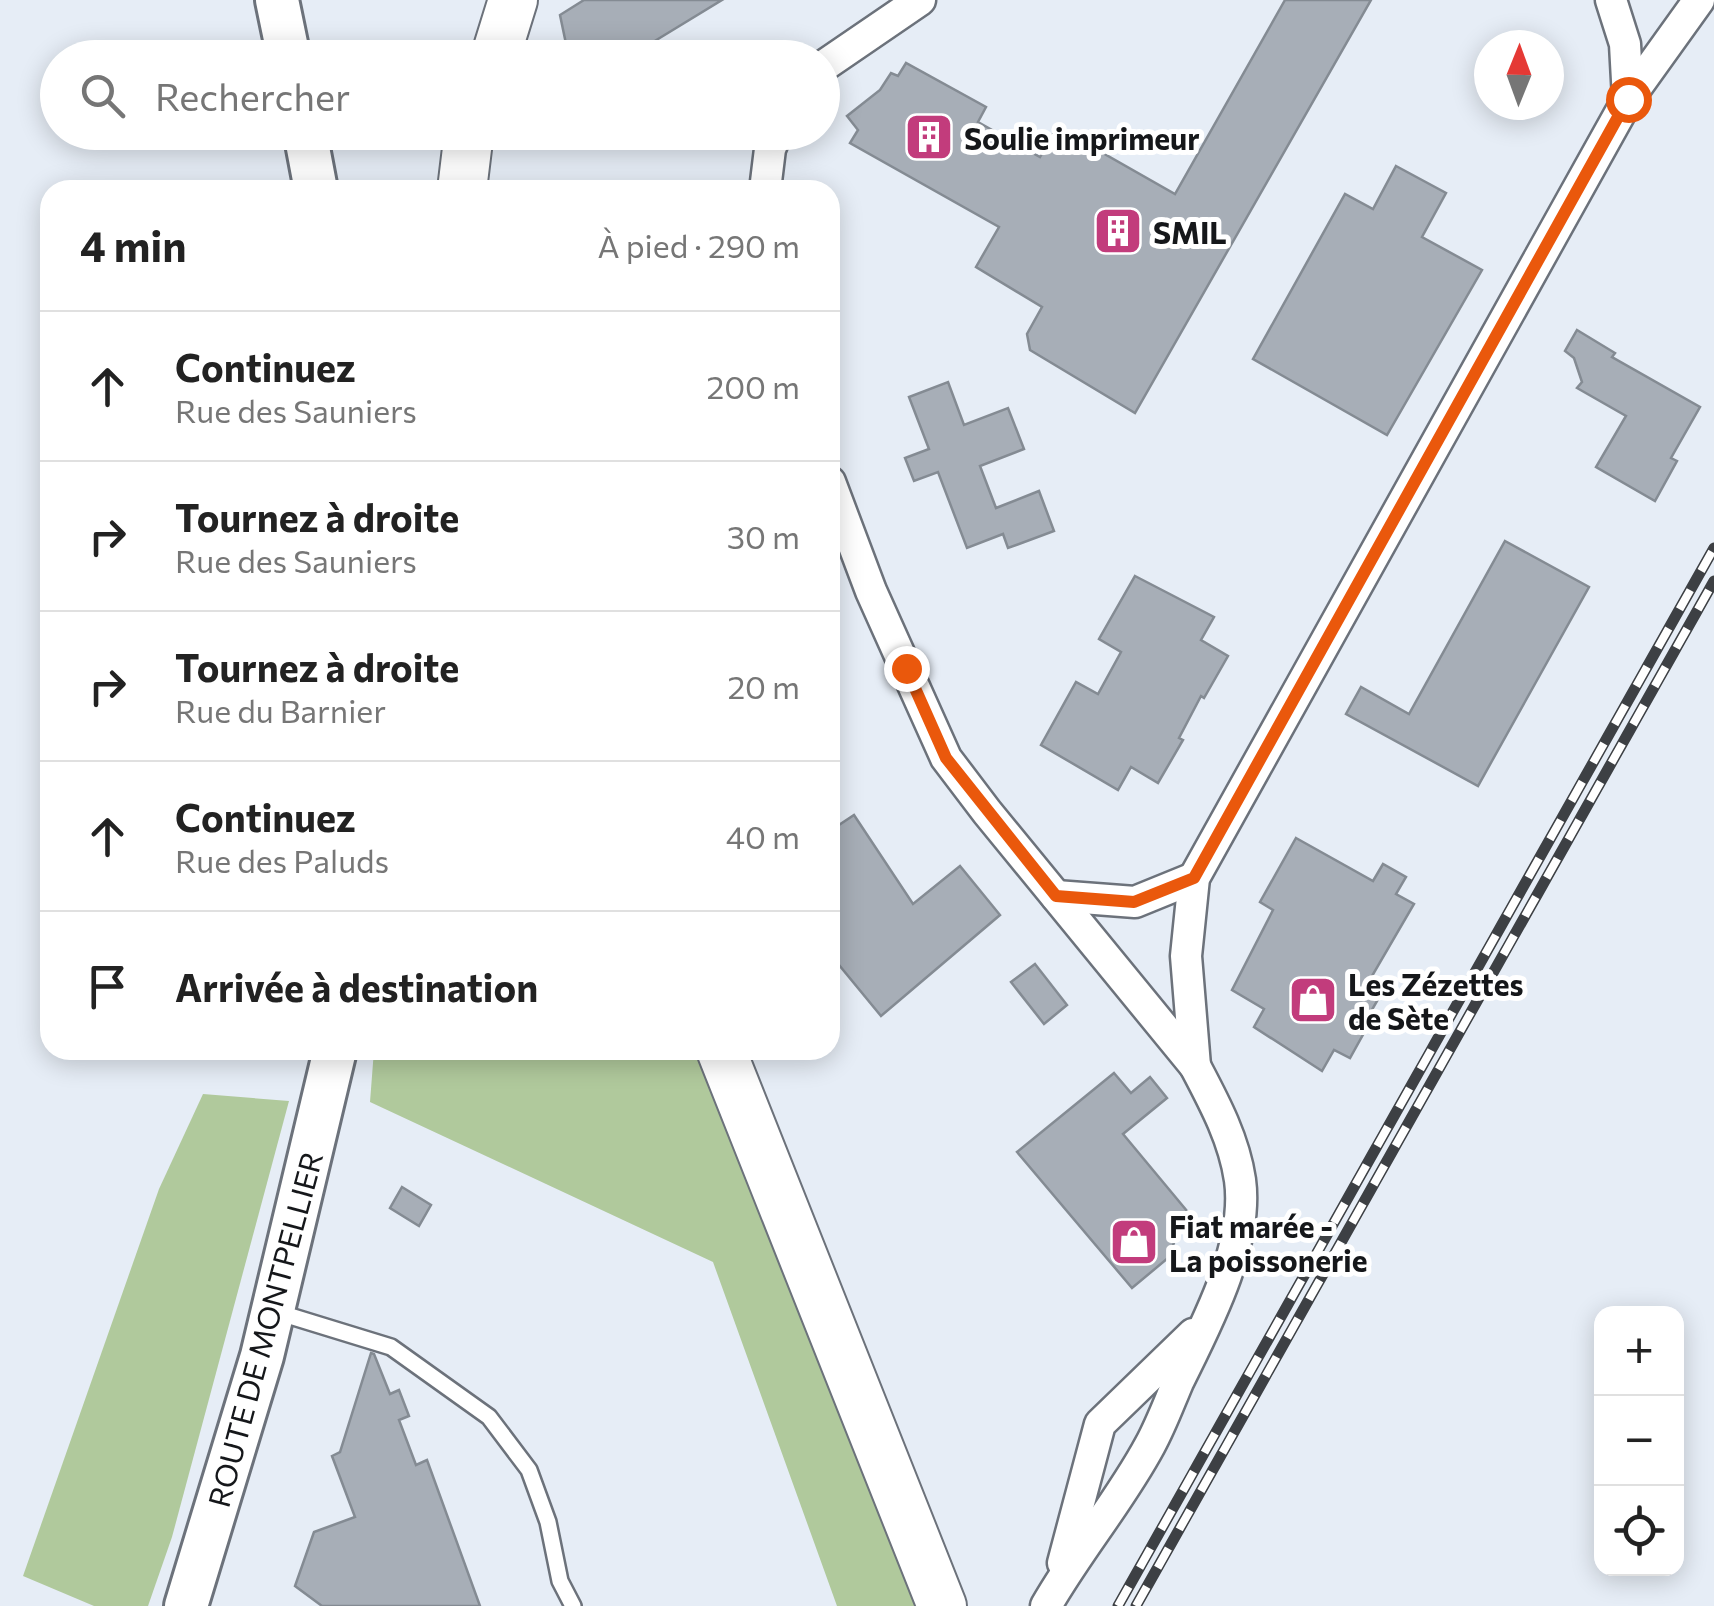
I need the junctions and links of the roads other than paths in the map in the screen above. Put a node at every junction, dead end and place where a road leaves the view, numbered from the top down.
1 (277, 0) edge
2 (303, 0) edge
3 (496, 0) edge
4 (513, 0) edge
5 (920, 0) edge
6 (1611, 0) edge
7 (1699, 0) edge
8 (285, 40) edge
9 (308, 40) edge
10 (485, 40) edge
11 (501, 40) edge
12 (840, 54) edge
13 (1628, 99) junction
14 (308, 150) edge
15 (320, 150) edge
16 (467, 150) edge
17 (770, 150) edge
18 (314, 180) edge
19 (324, 180) edge
20 (463, 180) edge
21 (767, 180) edge
22 (840, 517) edge
23 (1194, 878) junction
24 (1056, 896) junction
25 (334, 1060) edge
26 (725, 1060) edge
27 (1195, 1066) junction
28 (273, 1310) junction
29 (1208, 1320) junction
30 (1129, 1396) junction
31 (1162, 1418) junction
32 (1051, 1598) edge
33 (186, 1606) edge
34 (573, 1606) edge
35 (942, 1606) edge

1 - 8 main road
2 - 9 main road
3 - 10 main road
4 - 11 main road
5 - 12 street
6 - 13 street
7 - 13 street
13 - 23 street
14 - 18 main road
15 - 19 main road
16 - 20 main road
17 - 21 street
22 - 24 street
23 - 24 street
23 - 27 street
24 - 27 street
25 - 28 main road, ROUTE DE MONTPELLIER
26 - 35 main road
27 - 29 street
28 - 33 main road, ROUTE DE MONTPELLIER
28 - 34 lane
29 - 30 street
29 - 31 street
30 - 31 street
30 - 32 street
31 - 32 street

